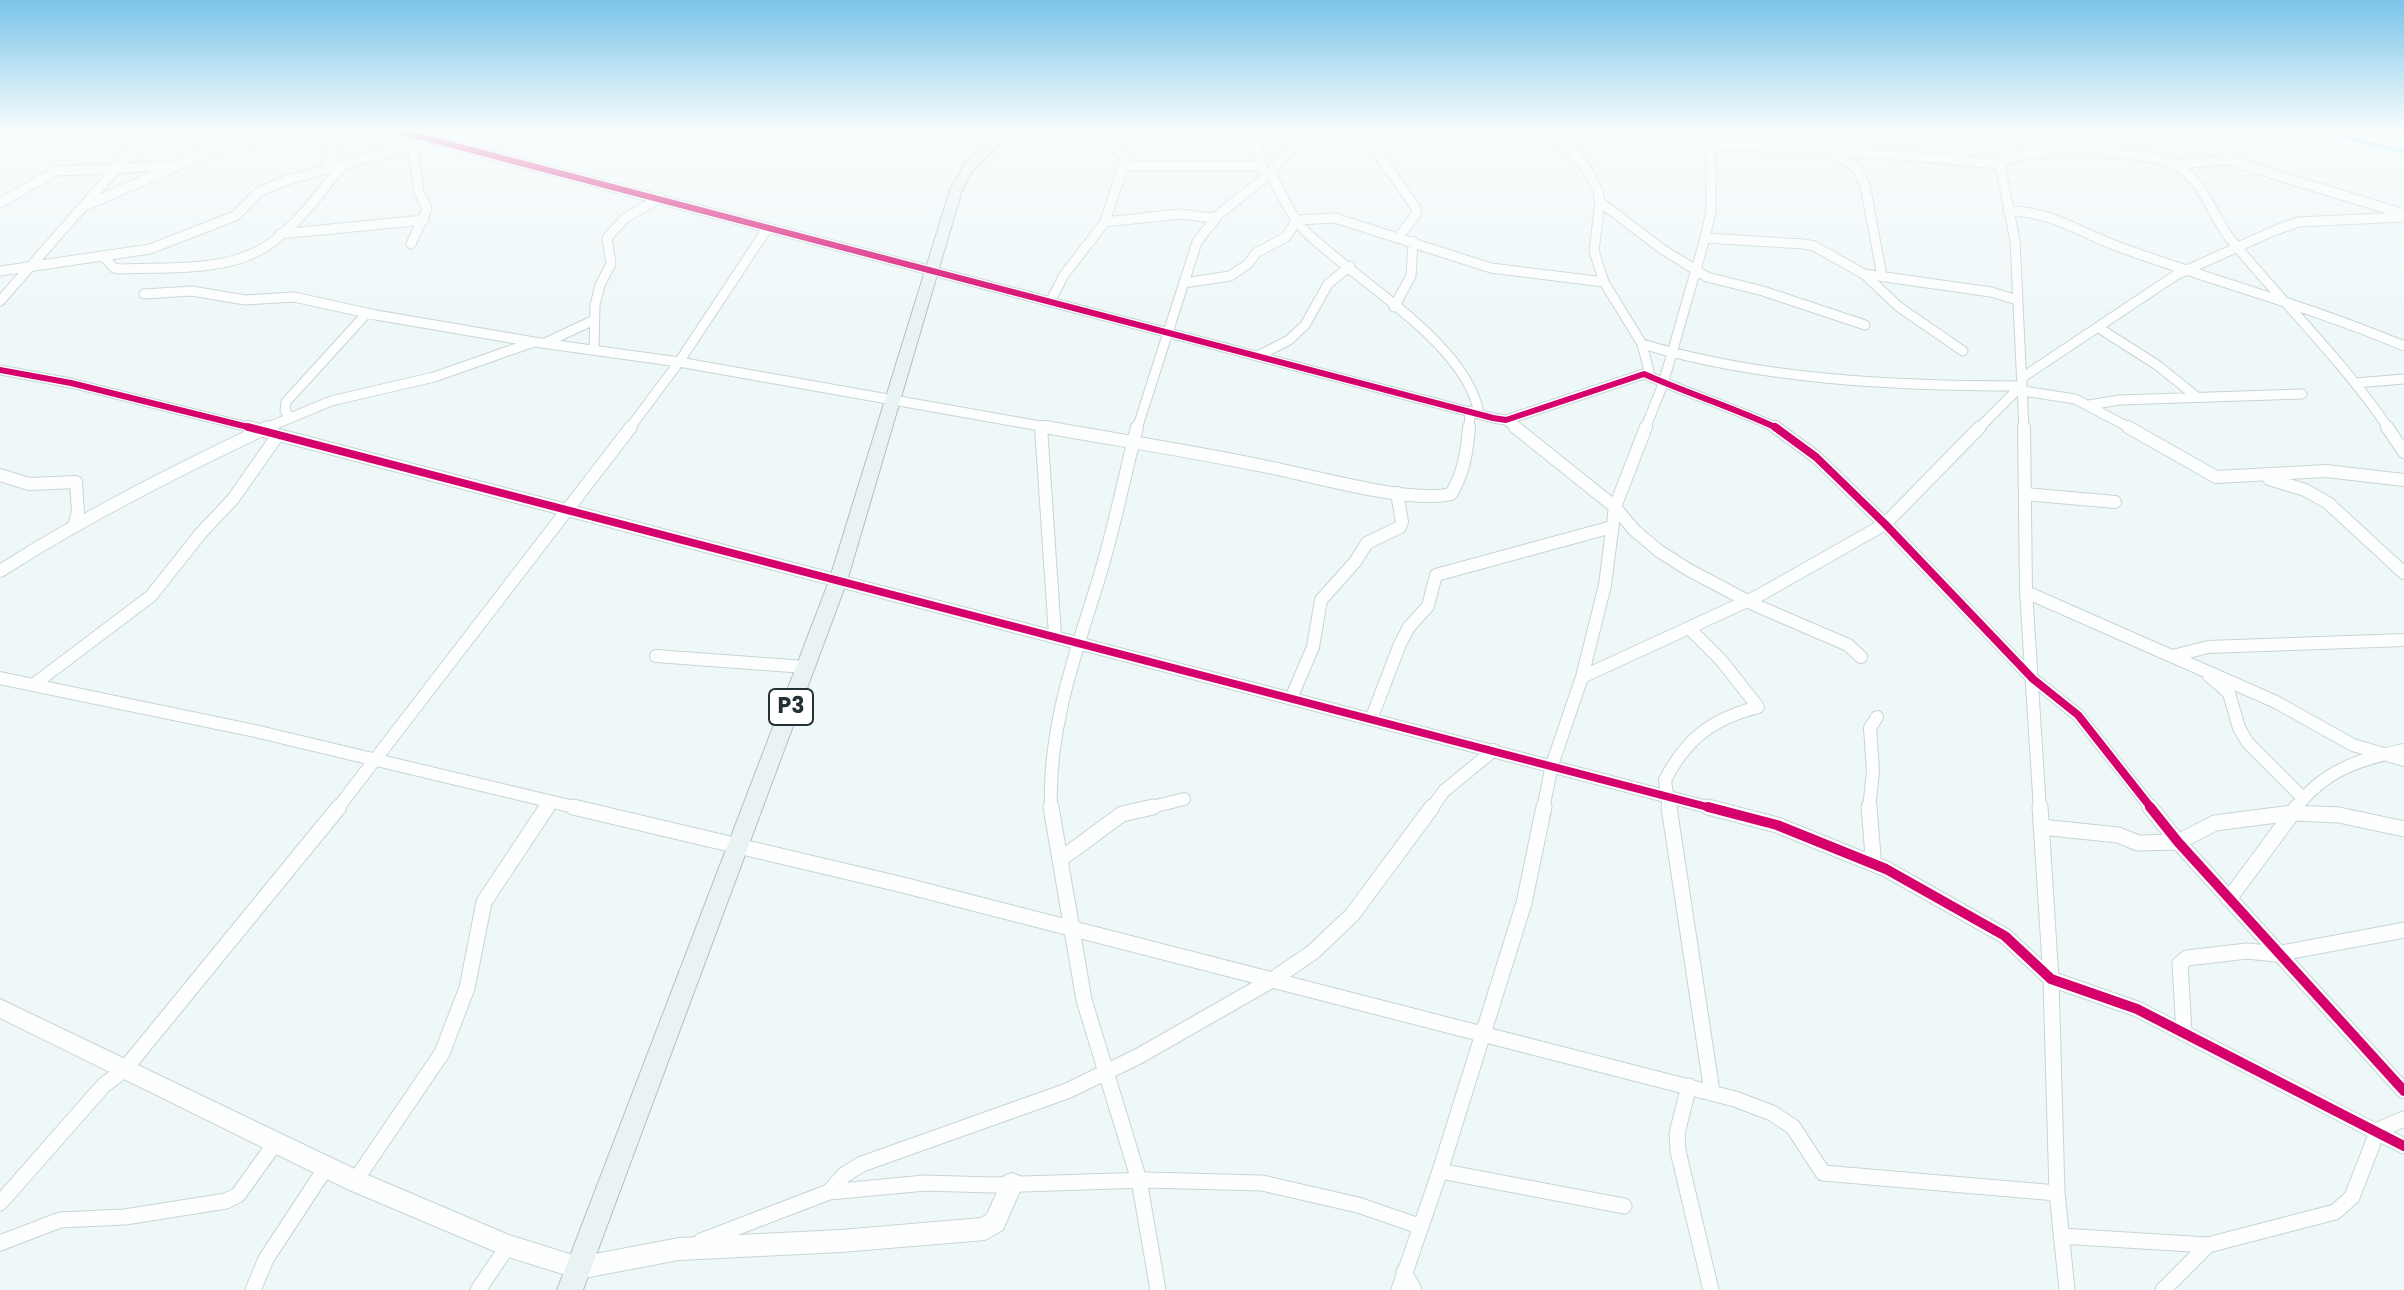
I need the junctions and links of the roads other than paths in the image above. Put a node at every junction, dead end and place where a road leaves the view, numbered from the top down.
1 (22, 190) edge
2 (98, 190) edge
3 (120, 190) edge
4 (264, 190) edge
5 (320, 190) edge
6 (418, 190) edge
7 (630, 190) edge
8 (957, 190) edge
9 (1115, 190) edge
10 (1245, 190) edge
11 (1278, 190) edge
12 (1404, 190) edge
13 (1596, 190) edge
14 (1711, 190) edge
15 (1866, 190) edge
16 (2004, 190) edge
17 (2199, 190) edge
18 (2322, 190) edge
19 (660, 198) junction
20 (1600, 202) junction
21 (0, 203) edge
22 (84, 206) junction
23 (2008, 211) junction
24 (2404, 216) edge
25 (1213, 218) junction
26 (424, 220) junction
27 (1297, 220) junction
28 (1105, 222) junction
29 (767, 229) junction
30 (280, 234) junction
31 (1399, 237) junction
32 (1705, 238) junction
33 (1413, 241) junction
34 (411, 244) dead end
35 (2239, 248) junction
36 (105, 258) junction
37 (1350, 266) junction
38 (28, 268) junction
39 (931, 269) junction
40 (2187, 270) junction
41 (0, 271) edge
42 (1697, 271) junction
43 (1864, 274) junction
44 (1882, 276) junction
45 (1604, 282) junction
46 (1184, 283) junction
47 (144, 294) dead end
48 (2280, 298) junction
49 (2017, 300) junction
50 (0, 301) edge
51 (1050, 302) junction
52 (1394, 307) junction
53 (367, 313) junction
54 (592, 321) junction
55 (1865, 325) dead end
56 (2099, 328) junction
57 (1166, 332) junction
58 (540, 343) junction
59 (1642, 344) junction
60 (2404, 346) edge
61 (594, 349) junction
62 (1672, 351) junction
63 (1963, 351) dead end
64 (1258, 356) junction
65 (679, 362) junction
66 (0, 370) edge
67 (1650, 375) junction
68 (2404, 379) edge
69 (2355, 383) junction
70 (1663, 384) junction
71 (2022, 384) junction
72 (2302, 394) dead end
73 (2197, 397) junction
74 (893, 402) junction
75 (2089, 405) junction
76 (1474, 413) junction
77 (290, 417) junction
78 (1506, 420) junction
79 (1041, 426) junction
80 (261, 431) junction
81 (278, 435) junction
82 (1133, 442) junction
83 (2404, 452) edge
84 (0, 475) edge
85 (2258, 476) junction
86 (2404, 480) edge
87 (1397, 493) junction
88 (2025, 494) junction
89 (2115, 502) dead end
90 (1615, 507) junction
91 (568, 512) junction
92 (75, 523) junction
93 (1885, 524) junction
94 (1612, 527) junction
95 (0, 571) edge
96 (2404, 573) edge
97 (838, 581) junction
98 (2026, 592) junction
99 (1745, 601) junction
100 (1689, 628) junction
101 (1055, 635) junction
102 (2404, 640) edge
103 (1077, 641) junction
104 (656, 656) dead end
105 (2173, 656) junction
106 (1861, 657) dead end
107 (805, 667) junction
108 (2201, 668) junction
109 (1582, 677) junction
110 (2033, 679) junction
111 (2, 682) edge
112 (33, 685) junction
113 (1292, 696) junction
114 (1372, 717) junction
115 (1877, 717) dead end
116 (1494, 750) junction
117 (2404, 750) edge
118 (2379, 756) junction
119 (2404, 760) edge
120 (375, 762) junction
121 (1552, 765) junction
122 (1666, 796) junction
123 (2303, 798) junction
124 (1184, 799) dead end
125 (549, 803) junction
126 (2292, 813) junction
127 (2041, 827) junction
128 (2404, 829) edge
129 (2178, 842) junction
130 (738, 847) junction
131 (1062, 858) junction
132 (1864, 860) junction
133 (2229, 899) junction
134 (2404, 930) edge
135 (1074, 931) junction
136 (2276, 954) junction
137 (2051, 979) junction
138 (1272, 980) junction
139 (0, 1008) edge
140 (2184, 1032) junction
141 (1482, 1034) junction
142 (124, 1070) junction
143 (1106, 1072) junction
144 (1689, 1086) junction
145 (2404, 1091) edge
146 (1712, 1092) junction
147 (2404, 1119) edge
148 (2378, 1130) junction
149 (276, 1142) junction
150 (2404, 1146) edge
151 (327, 1166) junction
152 (1440, 1171) junction
153 (1139, 1180) junction
154 (355, 1181) junction
155 (1012, 1184) junction
156 (829, 1192) junction
157 (2057, 1193) junction
158 (0, 1203) edge
159 (1624, 1206) dead end
160 (1419, 1226) junction
161 (2061, 1236) junction
162 (0, 1243) edge
163 (2208, 1245) junction
164 (508, 1246) junction
165 (679, 1249) junction
166 (579, 1268) junction
167 (1404, 1272) junction
168 (253, 1290) edge
169 (478, 1290) edge
170 (570, 1290) edge
171 (1158, 1290) edge
172 (1399, 1290) edge
173 (1414, 1290) edge
174 (1711, 1290) edge
175 (2067, 1290) edge
176 (2163, 1290) edge

1 - 21 street
2 - 22 street
3 - 22 street
4 - 36 street
5 - 30 street
6 - 26 street
7 - 19 street
8 - 39 main road, P3
9 - 28 street
10 - 25 street
11 - 27 street
12 - 31 street
13 - 20 street
14 - 32 street
15 - 44 street
16 - 23 street
17 - 35 street
18 - 24 street
19 - 29 street
19 - 54 street
20 - 42 street
20 - 45 street
22 - 38 street
23 - 40 street
23 - 49 street
24 - 35 street
25 - 28 street
25 - 46 street
26 - 30 street
26 - 34 street
27 - 31 street
27 - 37 street
27 - 46 street
28 - 51 street
29 - 39 street
29 - 65 street
30 - 36 street
31 - 33 street
32 - 42 street
32 - 43 street
33 - 45 street
33 - 52 street
35 - 40 street
35 - 48 street
36 - 38 street
37 - 52 street
37 - 64 street
38 - 41 street
38 - 50 street
39 - 51 street
39 - 74 main road, P3
40 - 48 street
40 - 56 street
42 - 55 street
42 - 62 street
43 - 44 street
43 - 63 street
44 - 49 street
45 - 59 street
46 - 57 street
47 - 53 street
48 - 60 street
48 - 69 street
49 - 71 street
51 - 57 street
52 - 76 street
53 - 58 street
53 - 77 street
54 - 58 street
54 - 61 street
56 - 71 street
56 - 73 street
57 - 64 street
57 - 82 street
58 - 61 street
58 - 77 street
59 - 62 street
59 - 67 street
61 - 65 street
62 - 70 street
62 - 71 street
64 - 76 street
65 - 74 street
65 - 91 street
66 - 80 street
67 - 70 street
67 - 78 street
68 - 69 street
69 - 83 street
70 - 90 street
70 - 93 street
71 - 75 street
71 - 88 street
71 - 93 street
72 - 73 street
73 - 75 street
74 - 79 street
74 - 97 main road, P3
75 - 85 street
76 - 78 street
76 - 87 street
77 - 80 street
78 - 90 street
79 - 82 street
79 - 101 street
80 - 81 street
80 - 92 street
81 - 91 street
81 - 112 street
82 - 87 street
82 - 103 street
84 - 92 street
85 - 86 street
85 - 96 street
87 - 113 street
88 - 89 street
88 - 98 street
90 - 94 street
90 - 99 street
91 - 97 street
91 - 120 street
92 - 95 street
93 - 99 street
93 - 110 street
94 - 109 street
94 - 114 street
97 - 101 street
97 - 107 main road, P3
98 - 105 street
98 - 110 street
99 - 100 street
99 - 106 street
100 - 109 street
100 - 122 street
101 - 103 street
102 - 105 street
103 - 113 street
103 - 131 street
104 - 107 street
105 - 108 street
107 - 130 main road, P3
108 - 118 street
108 - 123 street
109 - 121 street
110 - 127 street
110 - 129 street
111 - 112 street
112 - 120 street
113 - 114 street
114 - 116 street
115 - 132 street
116 - 121 street
116 - 138 street
117 - 118 street
118 - 119 street
118 - 123 street
120 - 125 street
120 - 142 street
121 - 122 street
121 - 141 street
122 - 132 street
122 - 146 street
123 - 126 street
124 - 131 street
125 - 130 street
125 - 154 street
126 - 128 street
126 - 129 street
126 - 133 street
127 - 129 street
127 - 137 street
129 - 133 street
130 - 135 street
130 - 166 main road, P3
131 - 135 street
132 - 137 street
133 - 136 street
134 - 136 street
135 - 138 street
135 - 143 street
136 - 140 street
136 - 145 street
137 - 140 street
137 - 157 street
138 - 141 street
138 - 143 street
139 - 142 main road
140 - 148 street
141 - 144 street
141 - 152 street
142 - 149 main road
142 - 158 street
143 - 153 street
143 - 156 street
144 - 146 street
144 - 174 street
146 - 157 street
147 - 148 street
148 - 150 street
148 - 163 street
149 - 151 main road
149 - 162 street
151 - 154 main road
151 - 168 street
152 - 159 street
152 - 160 street
153 - 155 street
153 - 160 street
153 - 171 street
154 - 164 main road
155 - 156 street
155 - 165 main road
156 - 165 street
157 - 161 street
160 - 167 street
161 - 163 street
161 - 175 street
163 - 176 street
164 - 166 main road
164 - 169 street
165 - 166 main road
166 - 170 main road, P3
167 - 172 street
167 - 173 street

